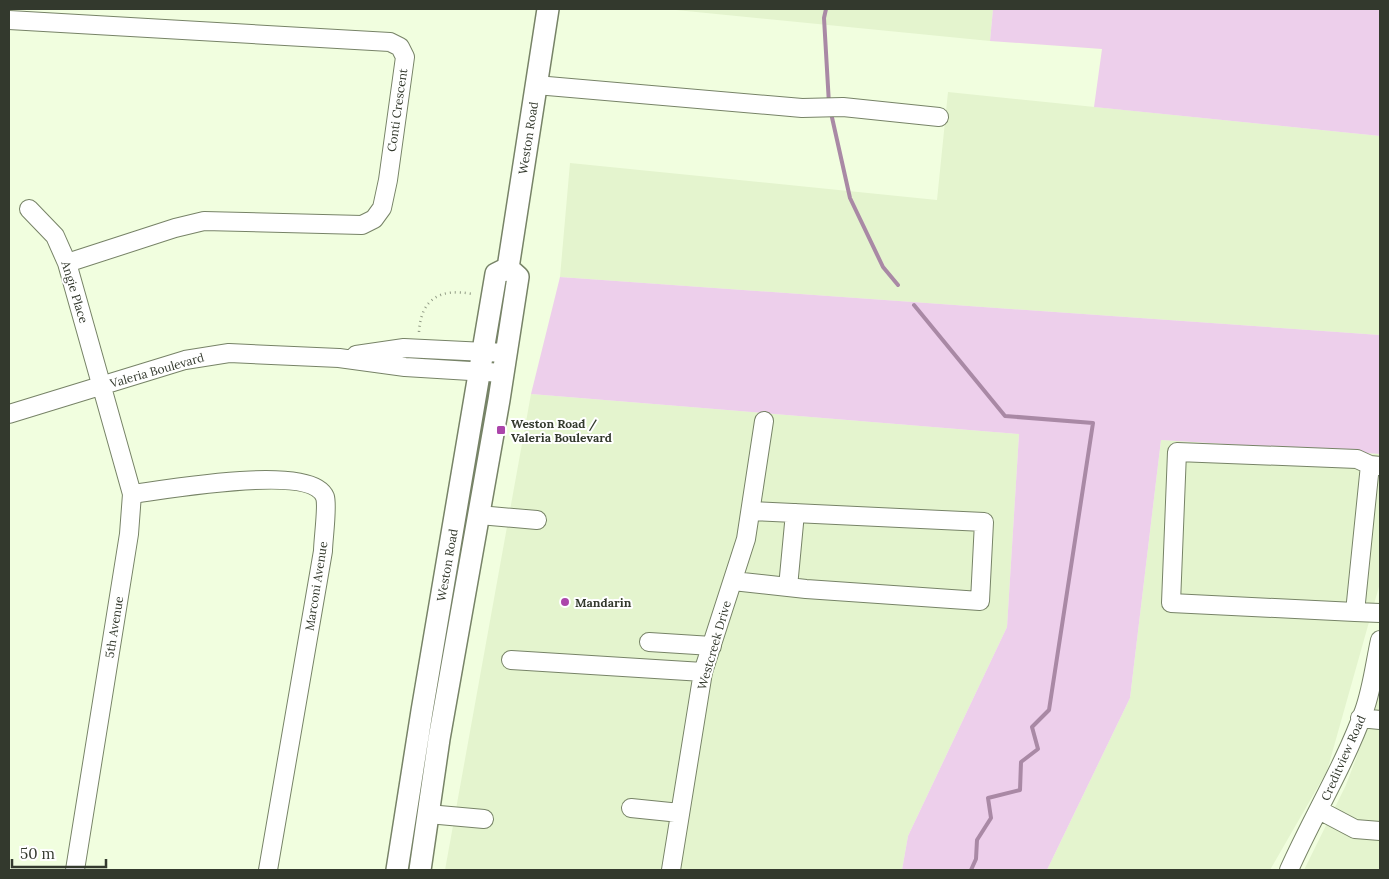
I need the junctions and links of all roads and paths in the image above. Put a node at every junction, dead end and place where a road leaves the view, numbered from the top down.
1 (548, 9) edge
2 (9, 20) edge
3 (536, 85) junction
4 (939, 117) dead end
5 (29, 209) dead end
6 (67, 263) junction
7 (508, 268) junction
8 (472, 294) dead end
9 (419, 332) dead end
10 (482, 362) junction
11 (505, 363) junction
12 (102, 385) junction
13 (9, 414) edge
14 (764, 421) dead end
15 (1375, 465) edge
16 (132, 494) junction
17 (751, 511) junction
18 (795, 513) junction
19 (479, 515) junction
20 (537, 520) dead end
21 (733, 581) junction
22 (788, 587) junction
23 (1355, 612) junction
24 (1380, 613) edge
25 (1380, 640) edge
26 (649, 642) dead end
27 (712, 646) junction
28 (511, 660) dead end
29 (703, 672) junction
30 (1374, 696) edge
31 (1360, 718) junction
32 (1380, 720) edge
33 (631, 808) dead end
34 (1319, 810) junction
35 (680, 813) junction
36 (428, 814) junction
37 (484, 818) dead end
38 (1380, 831) edge
39 (75, 870) edge
40 (268, 870) edge
41 (397, 870) edge
42 (420, 870) edge
43 (672, 870) edge
44 (1289, 870) edge

1 - 3 main road, Weston Road
2 - 6 street, Conti Crescent
3 - 4 street
3 - 7 main road, Weston Road
5 - 6 street, Angie Place
6 - 12 street, Angie Place
7 - 10 main road, Weston Road
7 - 11 main road, Weston Road
8 - 9 path
10 - 11 street, Valeria Boulevard
10 - 12 street, Valeria Boulevard
10 - 41 main road, Weston Road
11 - 19 main road, Weston Road
12 - 13 street, Valeria Boulevard
12 - 16 street, 5th Avenue
14 - 17 street, Westcreek Drive
15 - 23 street
15 - 23 street
16 - 39 street, 5th Avenue
16 - 40 street, Marconi Avenue
17 - 18 street
17 - 21 street, Westcreek Drive
18 - 22 street
18 - 22 street
19 - 20 street
19 - 36 main road, Weston Road
21 - 22 street
21 - 27 street, Westcreek Drive
23 - 24 street
25 - 30 street, Creditview Road
26 - 27 street
27 - 29 street, Westcreek Drive
28 - 29 street
29 - 35 street, Westcreek Drive
30 - 31 street, Creditview Road
31 - 32 street
31 - 34 street, Creditview Road
33 - 35 street
34 - 38 street
34 - 44 street, Creditview Road
35 - 43 street, Westcreek Drive
36 - 37 street
36 - 42 main road, Weston Road

